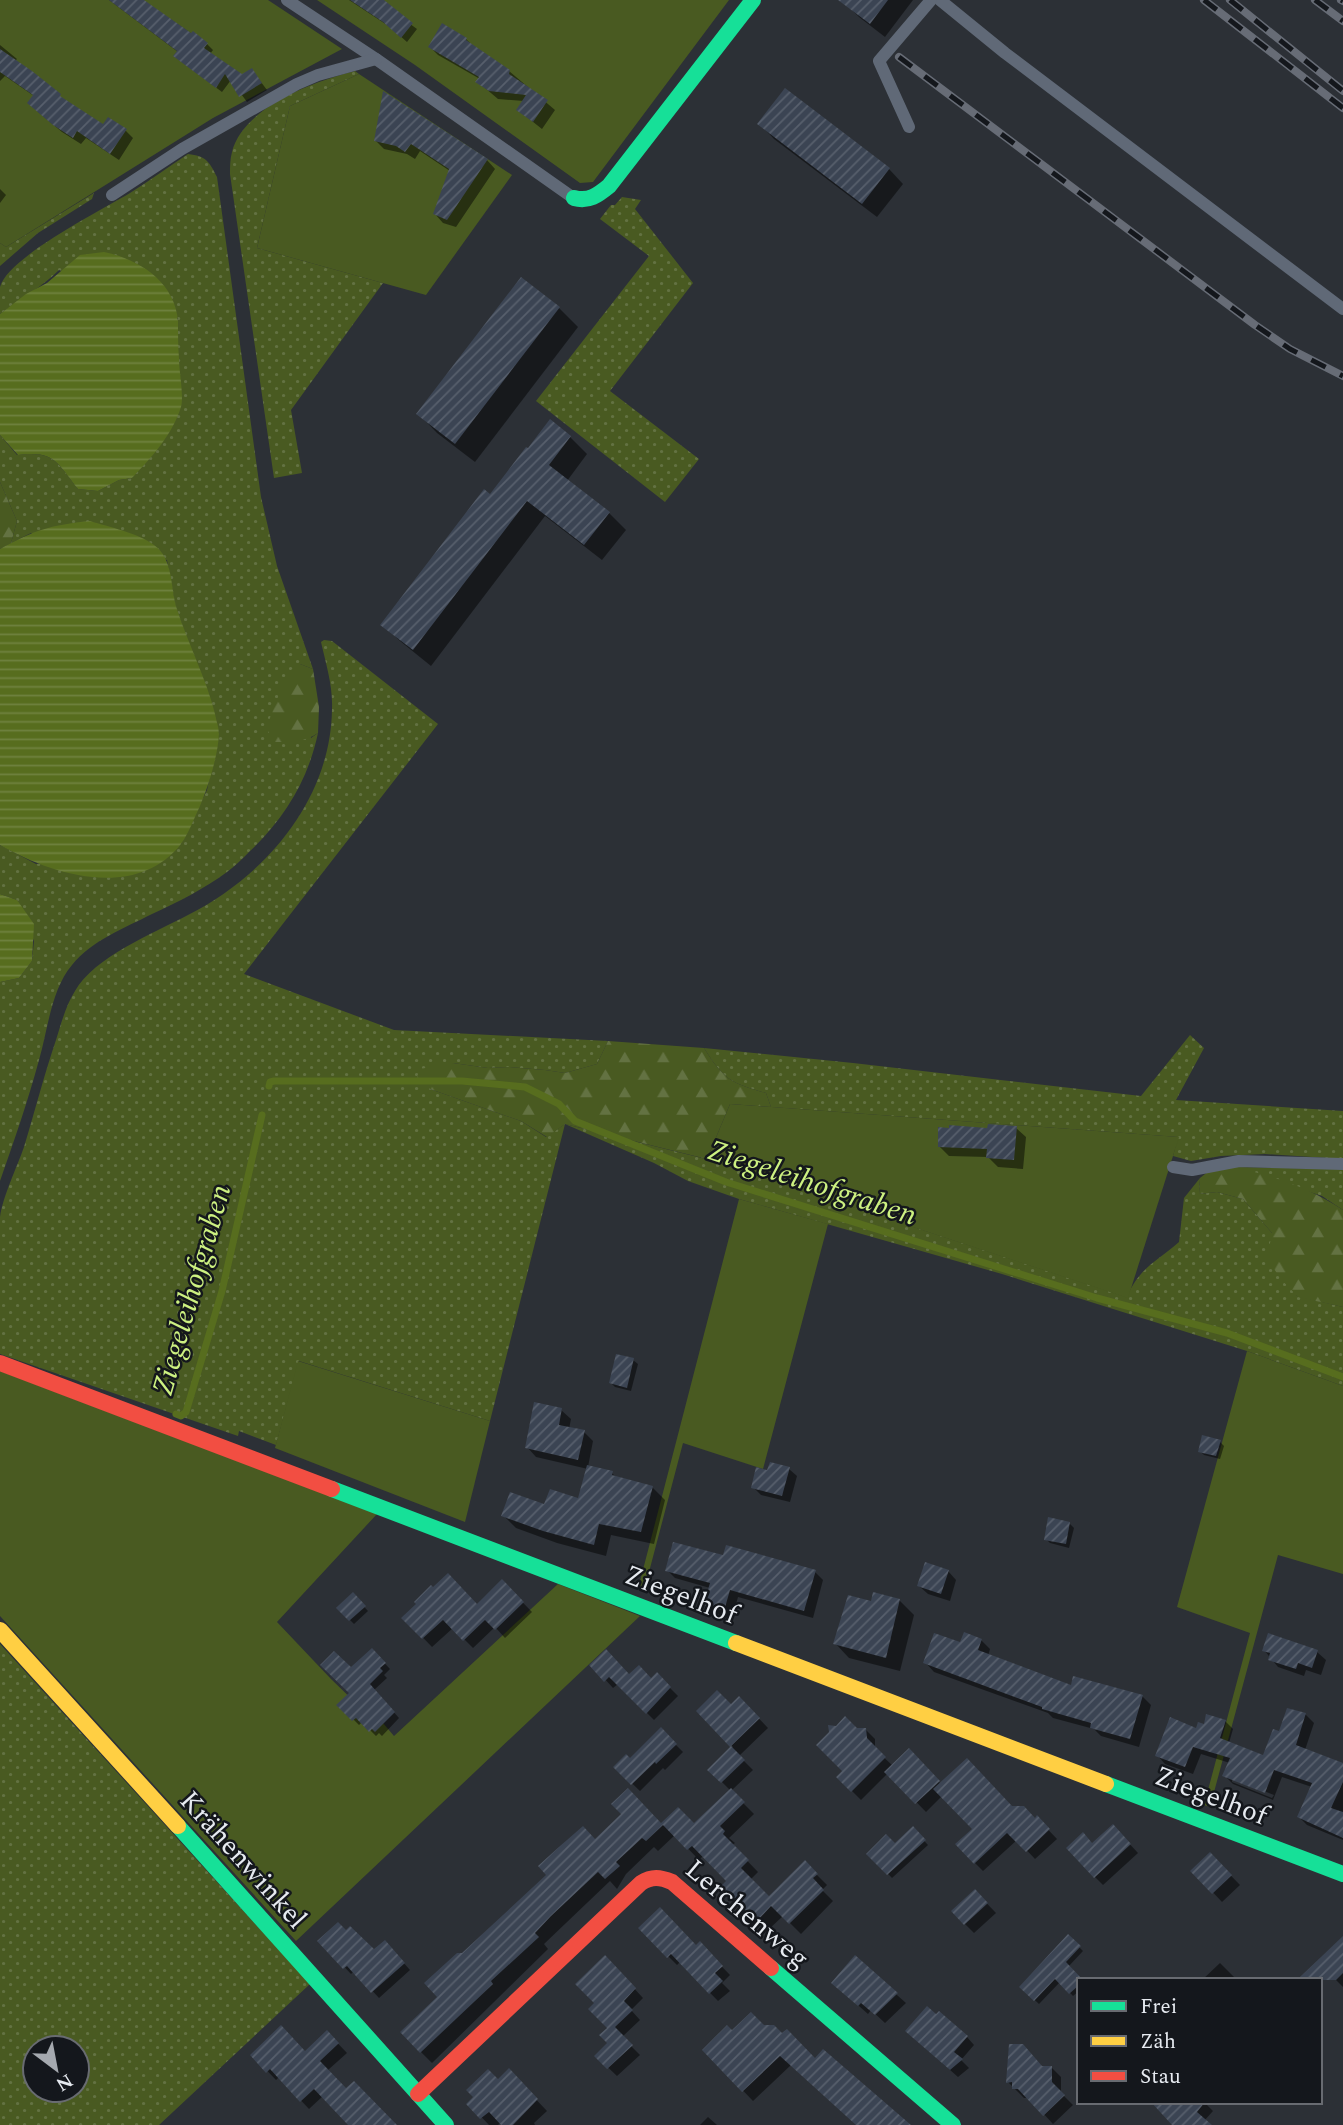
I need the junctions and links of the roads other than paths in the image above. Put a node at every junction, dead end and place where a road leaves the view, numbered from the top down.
1 (287, 0) edge
2 (753, 0) edge
3 (931, 0) edge
4 (940, 0) edge
5 (376, 59) junction
6 (909, 127) dead end
7 (112, 195) dead end
8 (574, 198) joint
9 (1343, 309) edge
10 (1343, 1164) edge
11 (1173, 1167) dead end
12 (0, 1363) edge
13 (0, 1630) edge
14 (1343, 1874) edge
15 (418, 2094) junction
16 (446, 2125) edge
17 (953, 2125) edge

1 - 5 lane
2 - 8 street
3 - 6 lane
4 - 9 lane
5 - 7 lane
5 - 8 lane
10 - 11 lane
12 - 14 street, Ziegelhof
13 - 15 street, Krähenwinkel
15 - 16 street, Krähenwinkel
15 - 17 street, Lerchenweg

